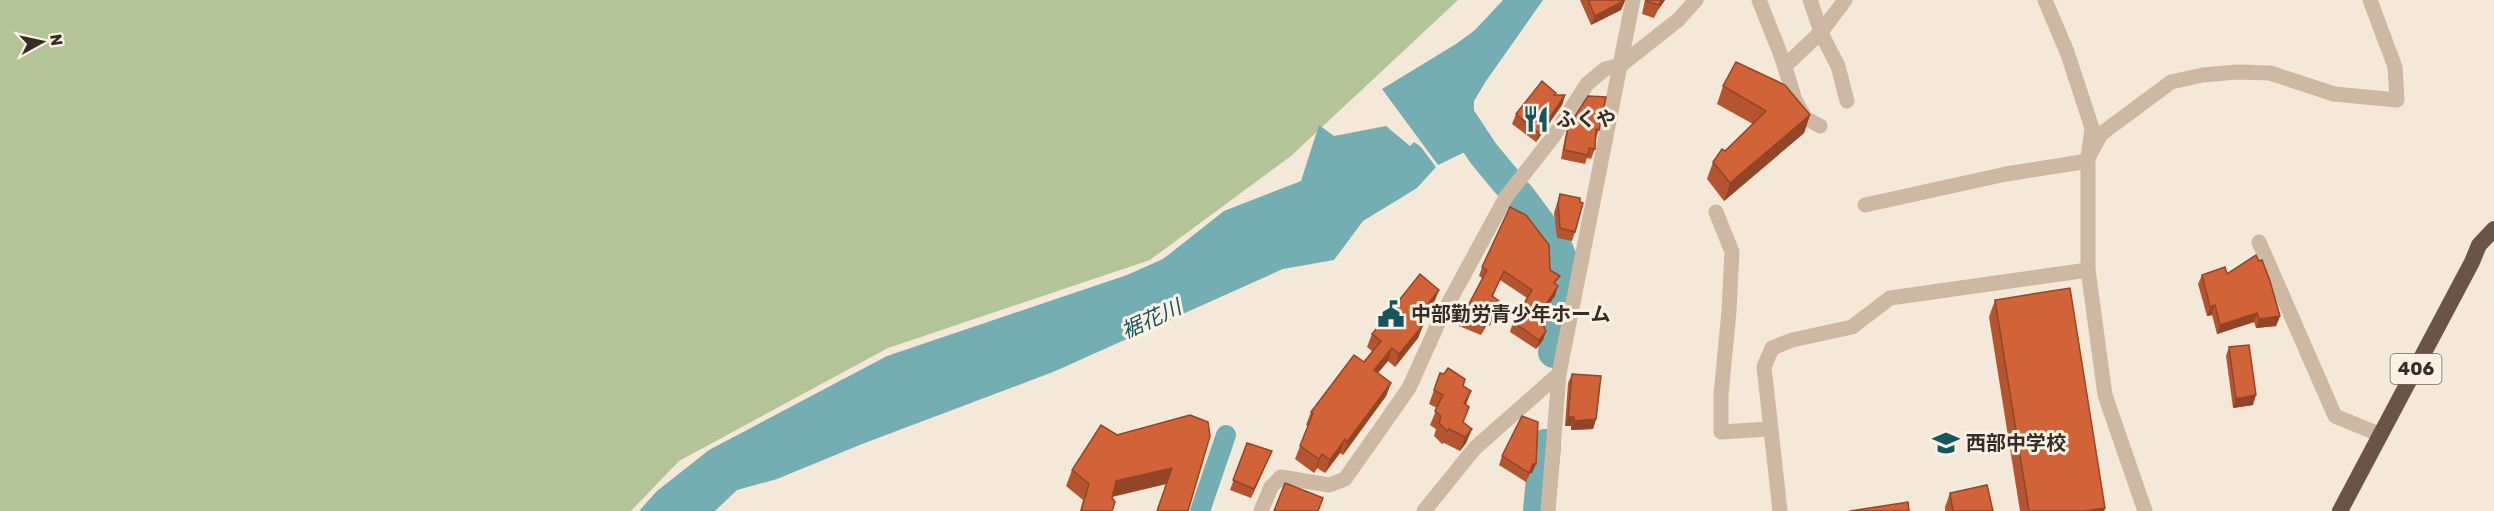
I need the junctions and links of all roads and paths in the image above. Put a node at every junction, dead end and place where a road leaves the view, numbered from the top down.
1 (1633, 0) edge
2 (1696, 0) edge
3 (1759, 0) edge
4 (1810, 0) edge
5 (1845, 0) edge
6 (2045, 0) edge
7 (2370, 0) edge
8 (1821, 32) junction
9 (1621, 65) junction
10 (1785, 66) junction
11 (1847, 101) dead end
12 (1820, 126) dead end
13 (2088, 158) junction
14 (1865, 205) dead end
15 (1716, 212) dead end
16 (2494, 229) edge
17 (2259, 242) dead end
18 (2088, 270) junction
19 (1559, 374) junction
20 (1769, 429) junction
21 (2381, 435) junction
22 (1261, 511) edge
23 (1424, 511) edge
24 (1548, 511) edge
25 (1780, 511) edge
26 (2145, 511) edge
27 (2340, 511) edge

1 - 9 street
2 - 9 street
3 - 10 street
4 - 8 street
5 - 8 street
6 - 13 street
7 - 13 street
8 - 10 street
8 - 11 street
9 - 19 street
9 - 22 street
10 - 12 street
13 - 14 street
13 - 18 street
15 - 20 street
16 - 21 highway, 406
17 - 21 street
18 - 20 street
18 - 26 street
19 - 23 street
19 - 24 street
20 - 25 street
21 - 27 highway, 406

